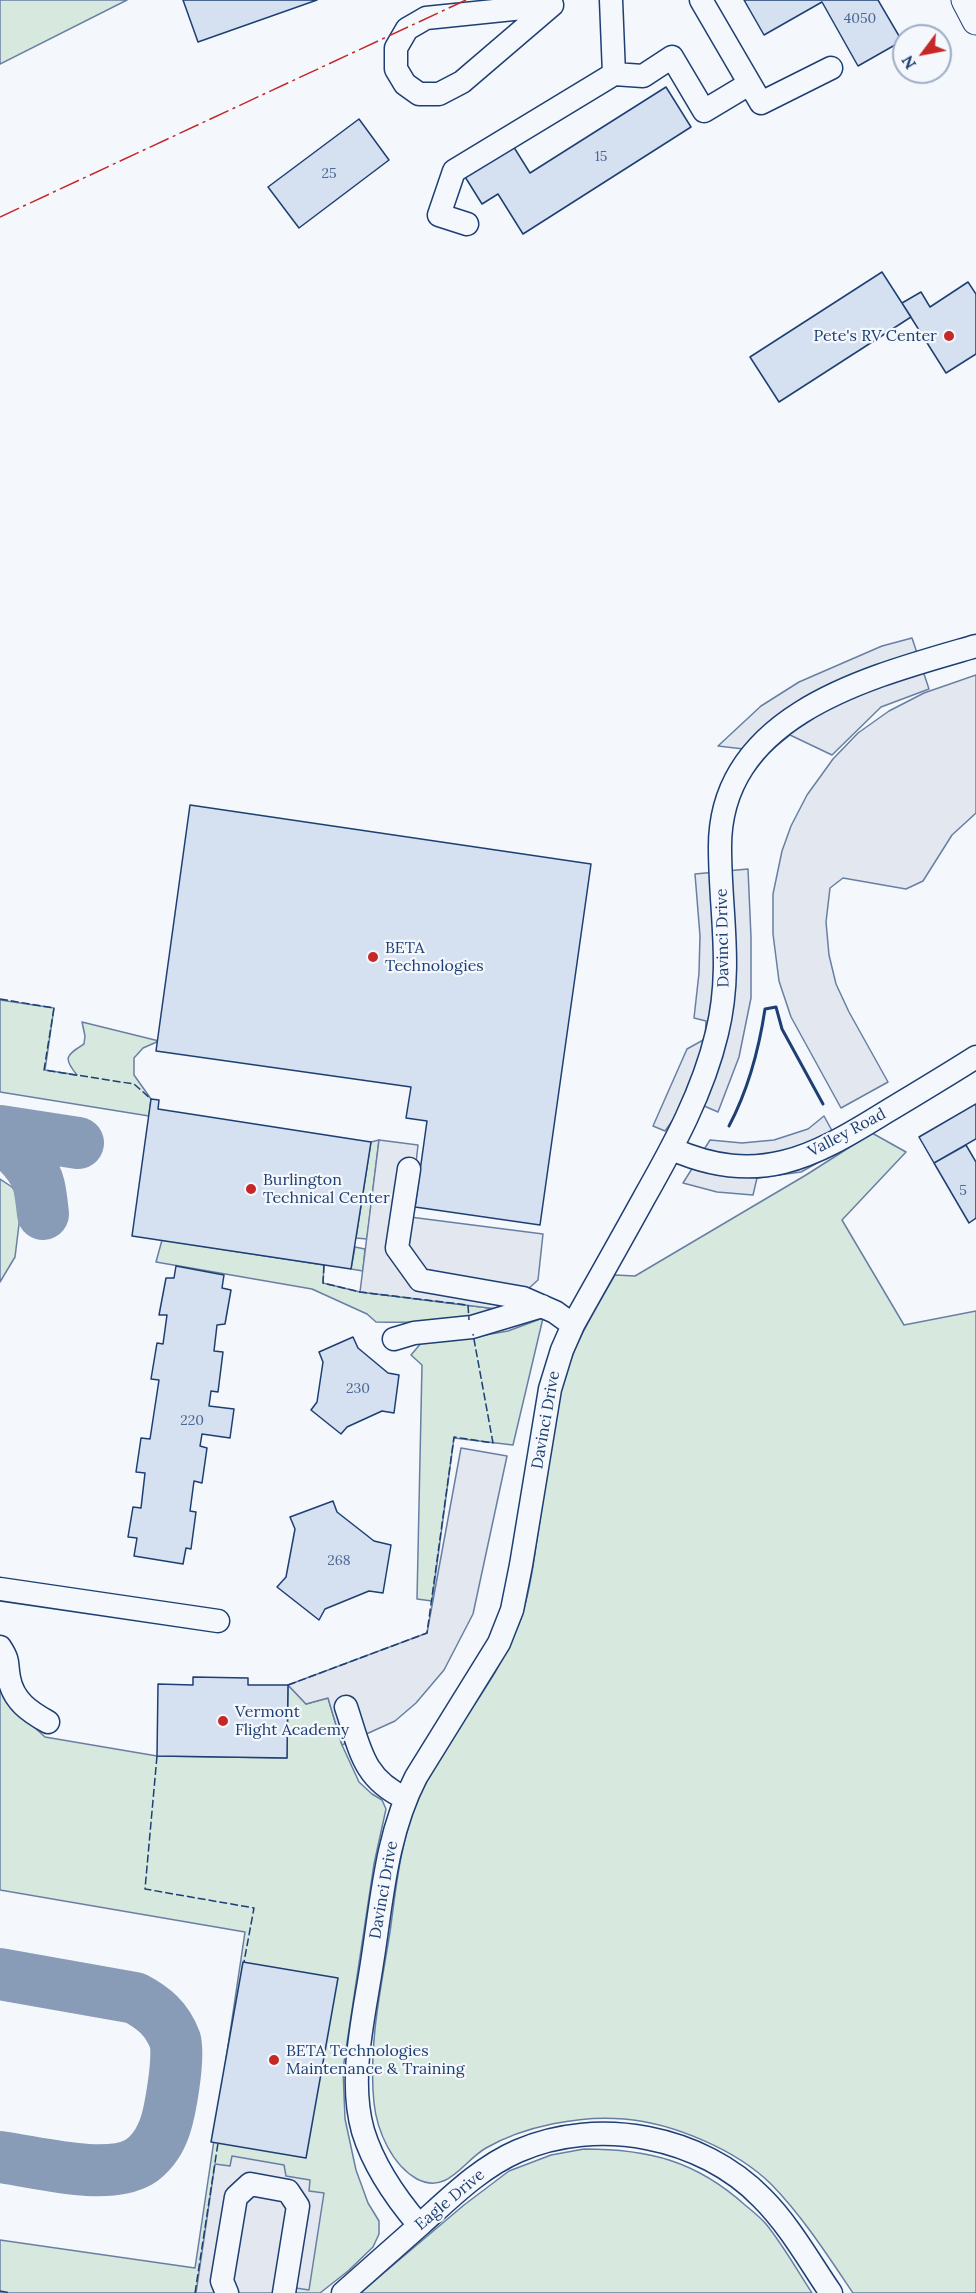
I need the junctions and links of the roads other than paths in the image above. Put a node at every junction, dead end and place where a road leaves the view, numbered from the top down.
1 (611, 0) edge
2 (701, 0) edge
3 (965, 0) edge
4 (556, 2) edge
5 (976, 21) edge
6 (831, 68) dead end
7 (614, 74) junction
8 (749, 84) junction
9 (466, 224) dead end
10 (976, 646) edge
11 (976, 1058) edge
12 (672, 1149) junction
13 (409, 1169) dead end
14 (542, 1306) junction
15 (573, 1325) junction
16 (394, 1339) dead end
17 (0, 1589) edge
18 (218, 1621) dead end
19 (0, 1647) edge
20 (346, 1707) dead end
21 (48, 1722) dead end
22 (405, 1798) junction
23 (419, 2225) junction
24 (227, 2293) edge
25 (284, 2293) edge
26 (343, 2293) edge
27 (831, 2293) edge

1 - 7 street
2 - 8 street
3 - 5 main road
4 - 4 street
6 - 8 street
7 - 8 street
7 - 9 street
10 - 12 street, Davinci Drive
11 - 12 street, Valley Road
12 - 15 street, Davinci Drive
13 - 14 street
14 - 15 street
14 - 16 street
15 - 22 street, Davinci Drive
17 - 18 street
19 - 21 street
20 - 22 street
22 - 23 street, Davinci Drive
23 - 26 street, Eagle Drive
23 - 27 street, Eagle Drive
24 - 25 street

